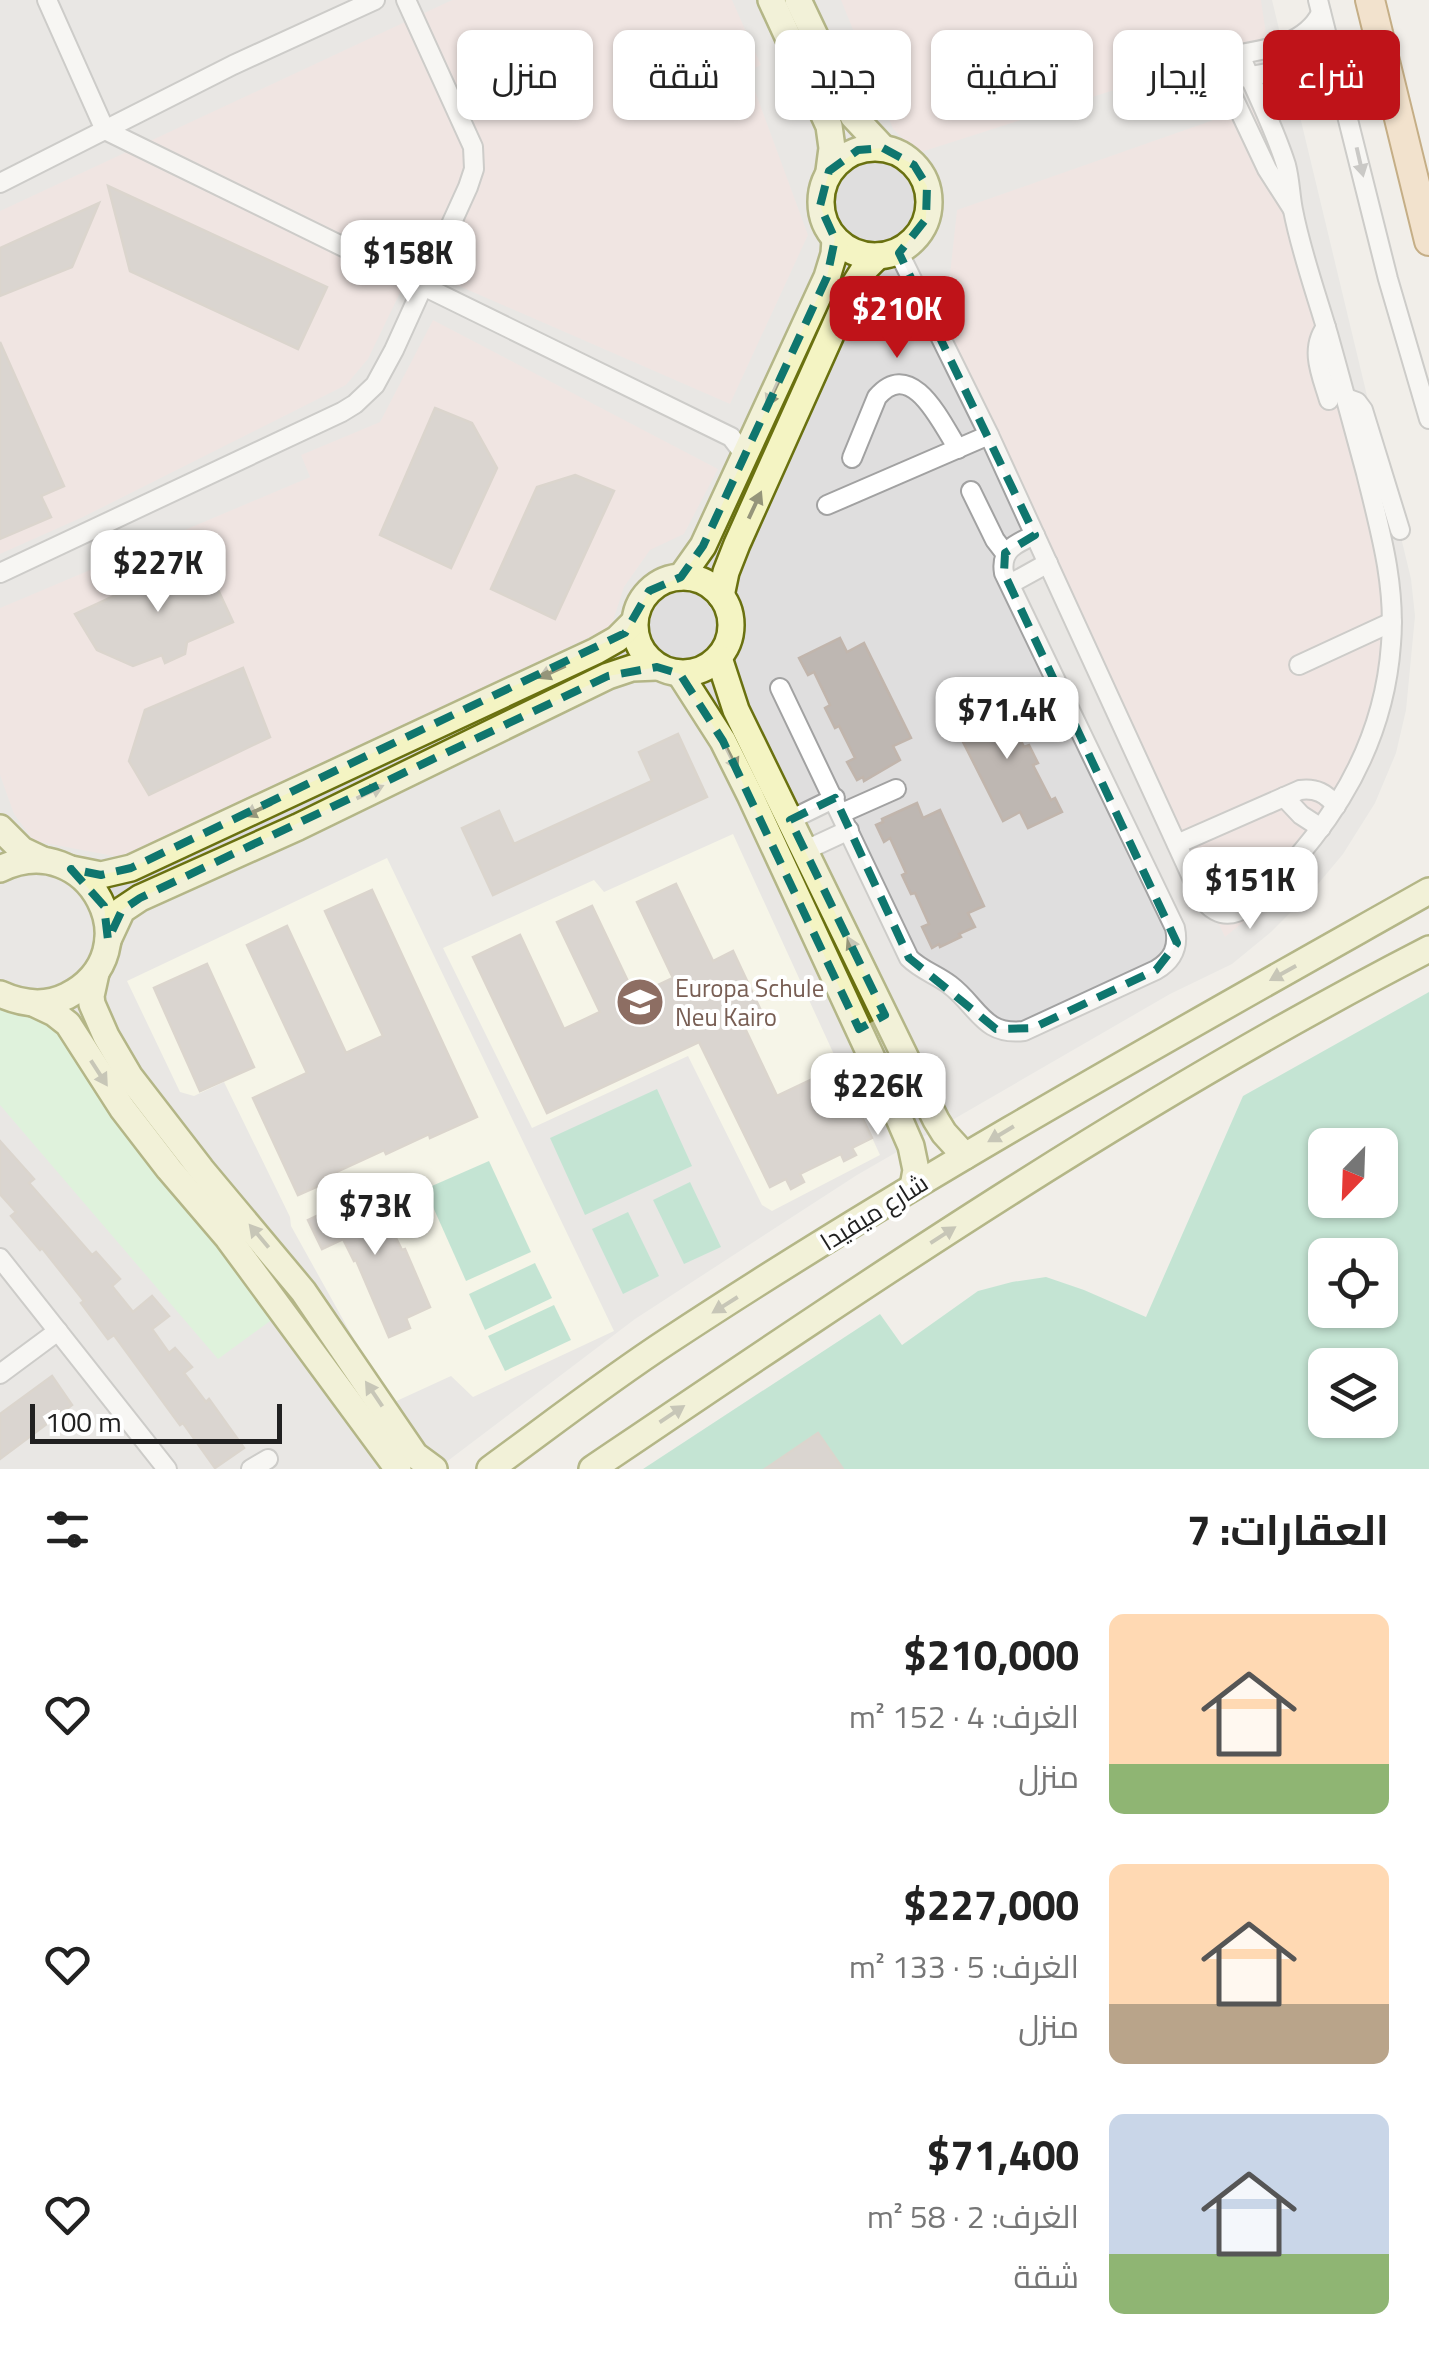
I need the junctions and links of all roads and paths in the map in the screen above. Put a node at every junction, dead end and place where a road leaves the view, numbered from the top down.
1 (47, 0) edge
2 (376, 0) edge
3 (406, 0) edge
4 (771, 0) edge
5 (798, 0) edge
6 (1370, 0) edge
7 (1319, 6) edge
8 (1243, 52) edge
9 (1243, 62) edge
10 (1263, 74) edge
11 (1249, 76) junction
12 (1243, 77) edge
13 (1243, 119) edge
14 (1350, 120) edge
15 (104, 130) junction
16 (882, 148) junction
17 (830, 171) junction
18 (0, 183) edge
19 (1292, 209) junction
20 (835, 239) junction
21 (1429, 240) edge
22 (888, 253) junction
23 (424, 286) junction
24 (1337, 399) junction
25 (1429, 419) edge
26 (989, 435) junction
27 (958, 449) junction
28 (744, 458) junction
29 (852, 458) dead end
30 (774, 464) junction
31 (971, 490) dead end
32 (827, 505) dead end
33 (1400, 530) dead end
34 (1035, 535) junction
35 (1006, 553) junction
36 (1048, 563) junction
37 (0, 573) edge
38 (680, 577) junction
39 (1010, 584) junction
40 (721, 596) junction
41 (634, 622) junction
42 (1392, 622) junction
43 (719, 658) junction
44 (1298, 665) dead end
45 (668, 670) junction
46 (780, 688) dead end
47 (896, 789) dead end
48 (1284, 797) junction
49 (1336, 806) junction
50 (842, 814) junction
51 (790, 820) junction
52 (0, 828) edge
53 (1321, 828) junction
54 (1177, 844) junction
55 (806, 850) junction
56 (43, 860) junction
57 (0, 869) edge
58 (71, 869) junction
59 (1429, 891) edge
60 (108, 940) junction
61 (1429, 949) edge
62 (96, 973) junction
63 (0, 994) edge
64 (35, 1004) junction
65 (885, 1015) junction
66 (859, 1029) junction
67 (912, 1070) junction
68 (884, 1084) junction
69 (965, 1156) junction
70 (914, 1187) junction
71 (0, 1258) edge
72 (319, 1313) junction
73 (297, 1329) junction
74 (58, 1331) junction
75 (0, 1374) edge
76 (268, 1459) dead end
77 (167, 1469) edge
78 (252, 1469) edge
79 (398, 1469) edge
80 (434, 1469) edge
81 (490, 1469) edge
82 (592, 1469) edge

1 - 15 street
2 - 15 street
3 - 23 street
4 - 17 street
5 - 16 street
6 - 21 main road
7 - 8 street
9 - 11 street
10 - 11 street
11 - 12 street
11 - 19 street
13 - 19 street
14 -> 25 street
15 - 18 street
15 - 23 street
16 - 17 street
16 - 22 street
17 - 20 street
19 - 24 street
20 - 22 street
20 -> 28 street
22 - 26 street
22 - 30 street
23 - 28 street
23 - 37 street
24 - 33 street
24 - 42 street
26 - 27 street
26 - 34 street
27 - 29 street
27 - 32 street
28 - 30 street
28 - 38 street
40 -> 30 street
31 - 35 street
34 - 35 street
34 - 36 street
35 - 39 street
36 - 39 street
36 - 54 street
38 - 40 street
38 - 41 street
39 - 50 street
40 - 43 street
41 - 45 street
41 -> 58 street
42 - 44 street
42 - 49 street
43 - 45 street
43 - 51 street
60 -> 45 street
45 -> 66 street
46 - 50 street
47 - 50 street
48 - 49 street
48 - 53 street
48 - 54 street
49 - 53 street
50 - 51 street
50 - 55 street
51 - 55 street
52 - 56 street
53 - 54 street
65 -> 55 street
56 - 57 street
56 - 58 street
58 - 60 street
59 -> 69 street, شارع ميفيدا
60 - 62 street
82 -> 61 street
62 - 64 street
72 -> 62 street
63 - 64 street
64 -> 73 street
65 - 66 street
65 - 67 street
66 - 68 street
67 - 68 street
67 - 69 street
68 - 70 street
69 - 70 street, شارع ميفيدا
70 -> 81 street, شارع ميفيدا
71 - 74 street
72 - 73 street
80 -> 72 street
73 - 79 street
74 - 75 street
74 - 77 street
76 - 78 street

